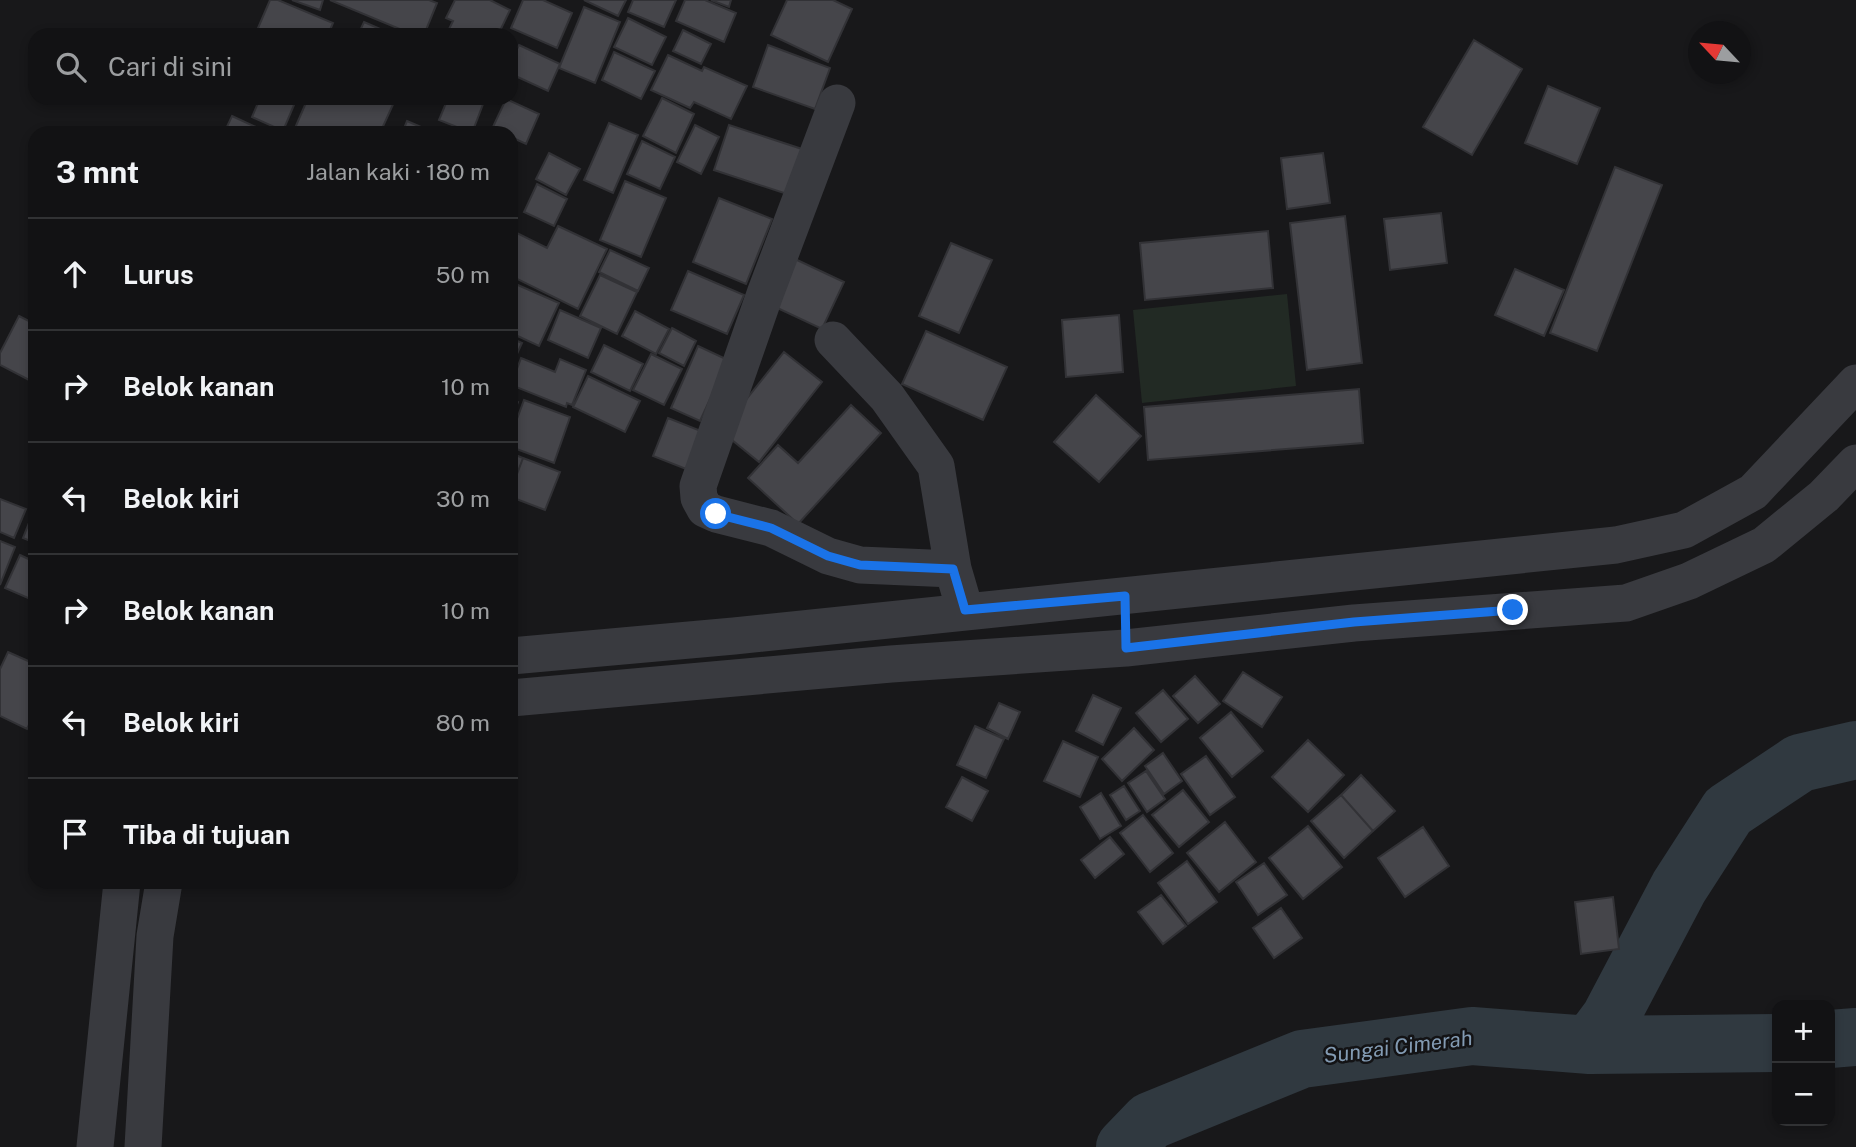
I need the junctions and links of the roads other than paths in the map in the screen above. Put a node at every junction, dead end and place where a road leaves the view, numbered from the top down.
1 (837, 103) dead end
2 (833, 340) dead end
3 (1856, 383) edge
4 (1856, 463) edge
5 (953, 569) junction
6 (1125, 596) junction
7 (965, 610) junction
8 (1126, 648) junction
9 (573, 651) junction
10 (518, 655) edge
11 (574, 691) junction
12 (518, 697) edge
13 (121, 889) edge
14 (163, 889) edge
15 (94, 1147) edge
16 (143, 1147) edge

1 - 5 street
2 - 5 street
3 - 6 street
4 - 8 street
5 - 7 street
6 - 7 street
6 - 8 street
7 - 9 street
8 - 11 street
9 - 10 street
9 - 11 street
11 - 12 street
13 - 15 street
14 - 16 street

